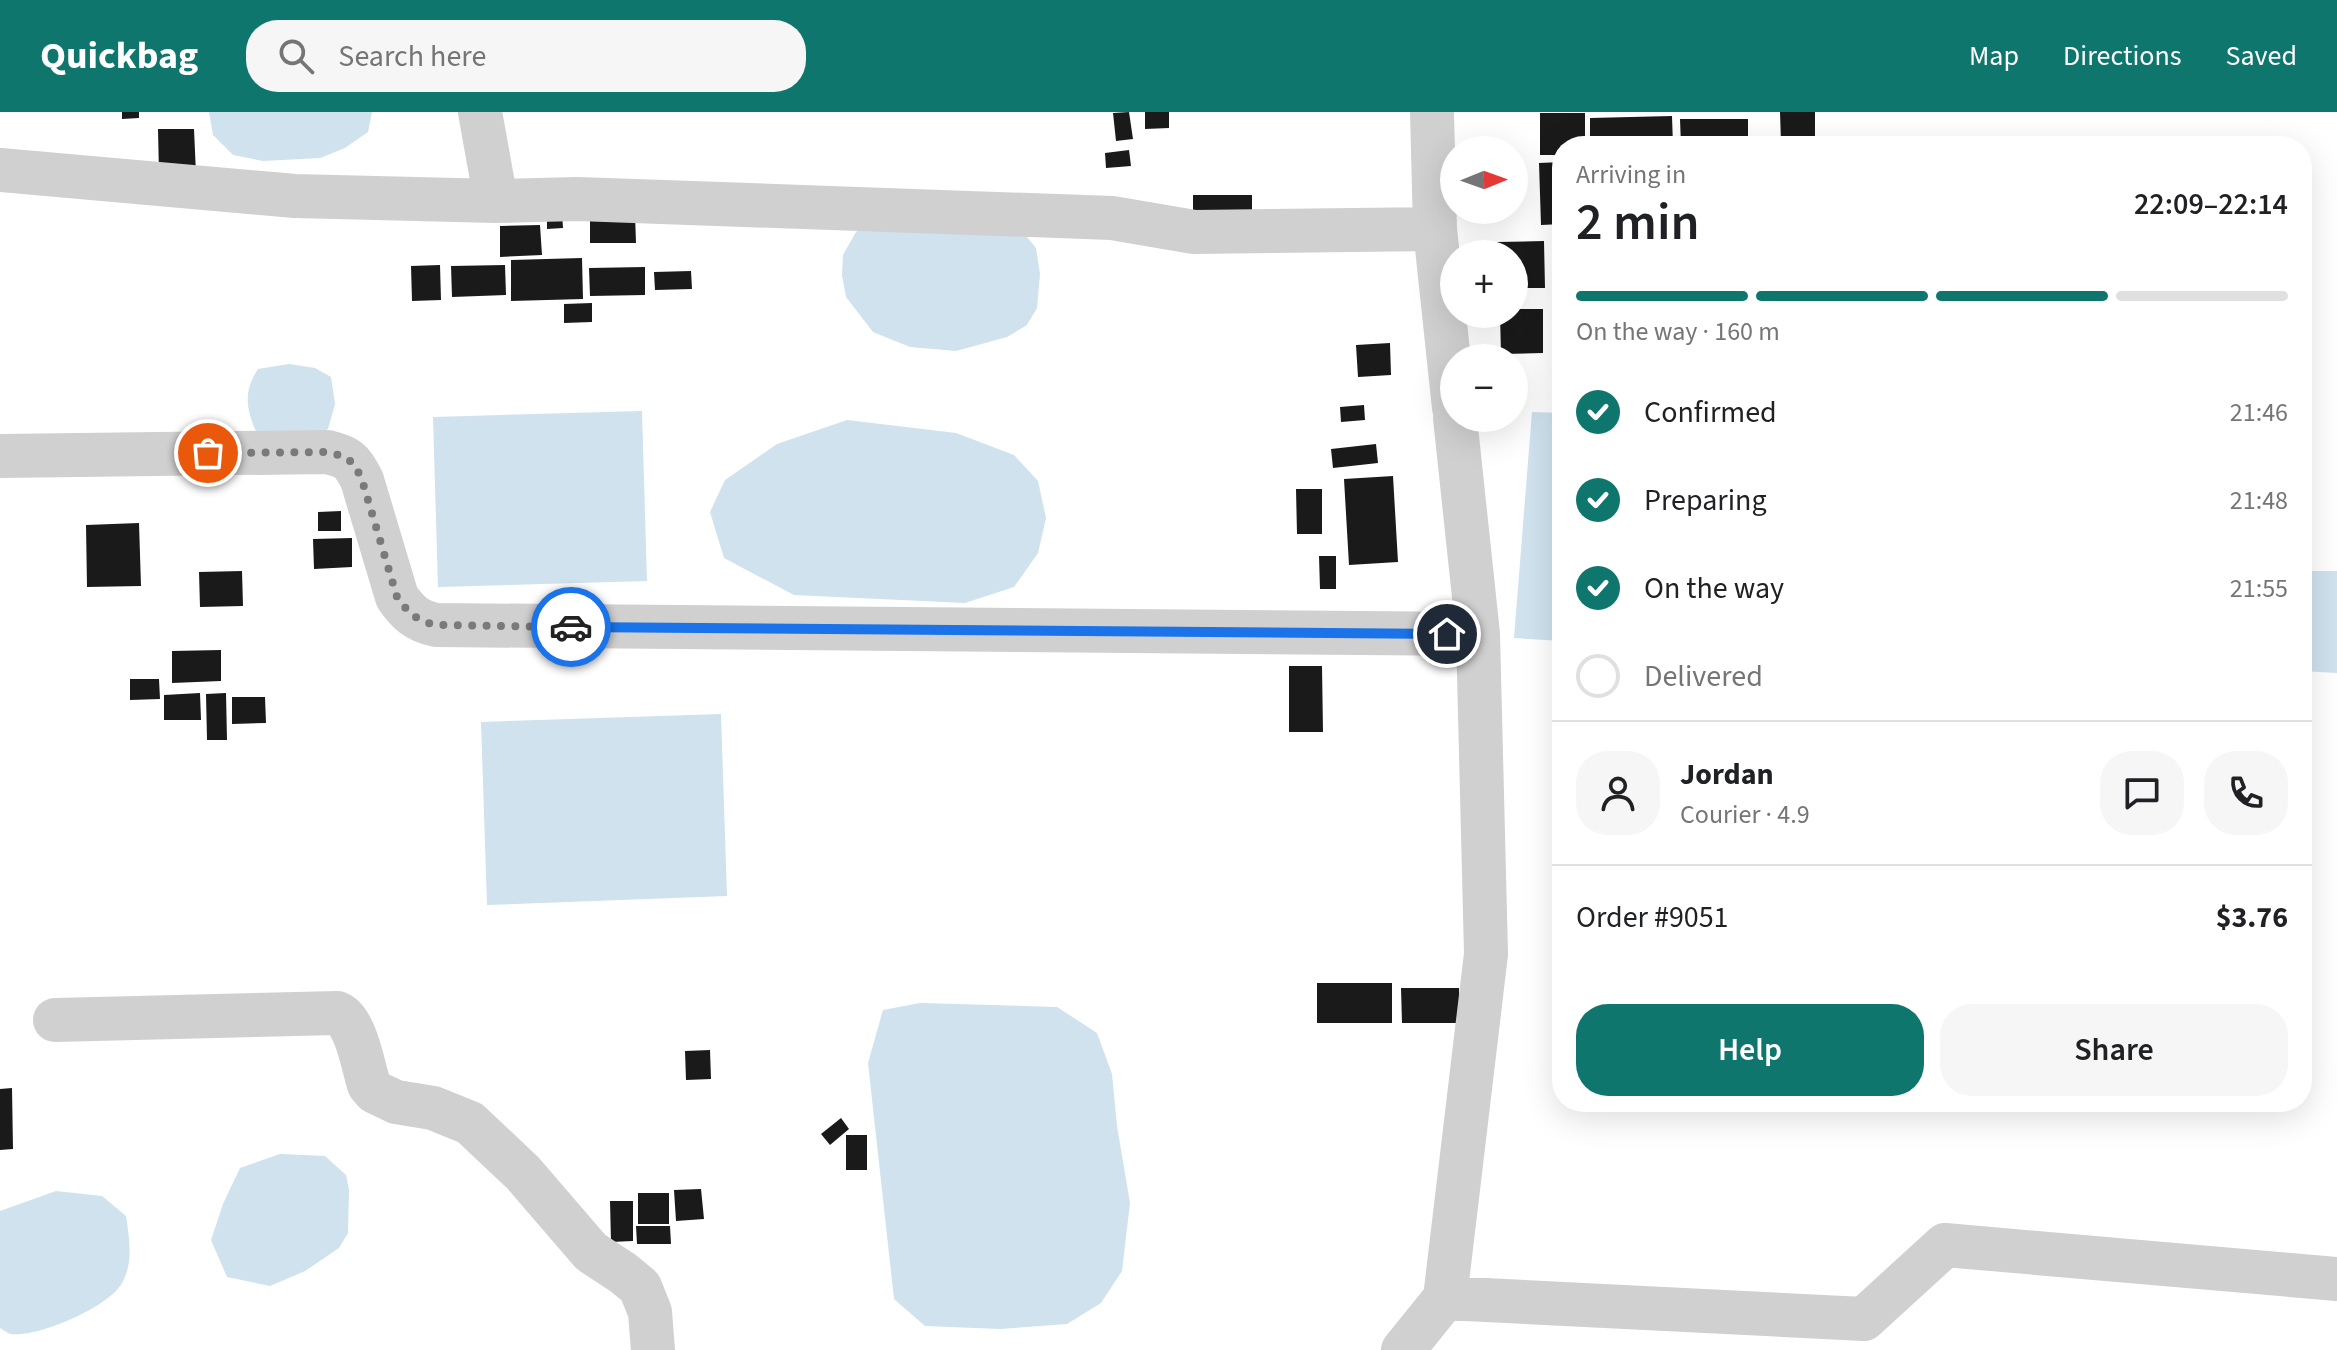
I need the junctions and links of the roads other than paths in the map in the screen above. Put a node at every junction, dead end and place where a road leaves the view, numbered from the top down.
1 (480, 112) edge
2 (1432, 112) edge
3 (0, 170) edge
4 (496, 201) junction
5 (1435, 229) junction
6 (1447, 344) edge
7 (1456, 432) edge
8 (0, 456) edge
9 (1478, 634) junction
10 (55, 1020) dead end
11 (2337, 1279) edge
12 (1445, 1298) junction
13 (653, 1350) edge
14 (1403, 1350) edge

1 - 4 street
2 - 5 street
3 - 4 street
4 - 5 street
5 - 6 street
7 - 9 street
8 - 9 street
9 - 12 street
10 - 13 street
11 - 12 street
12 - 14 street

